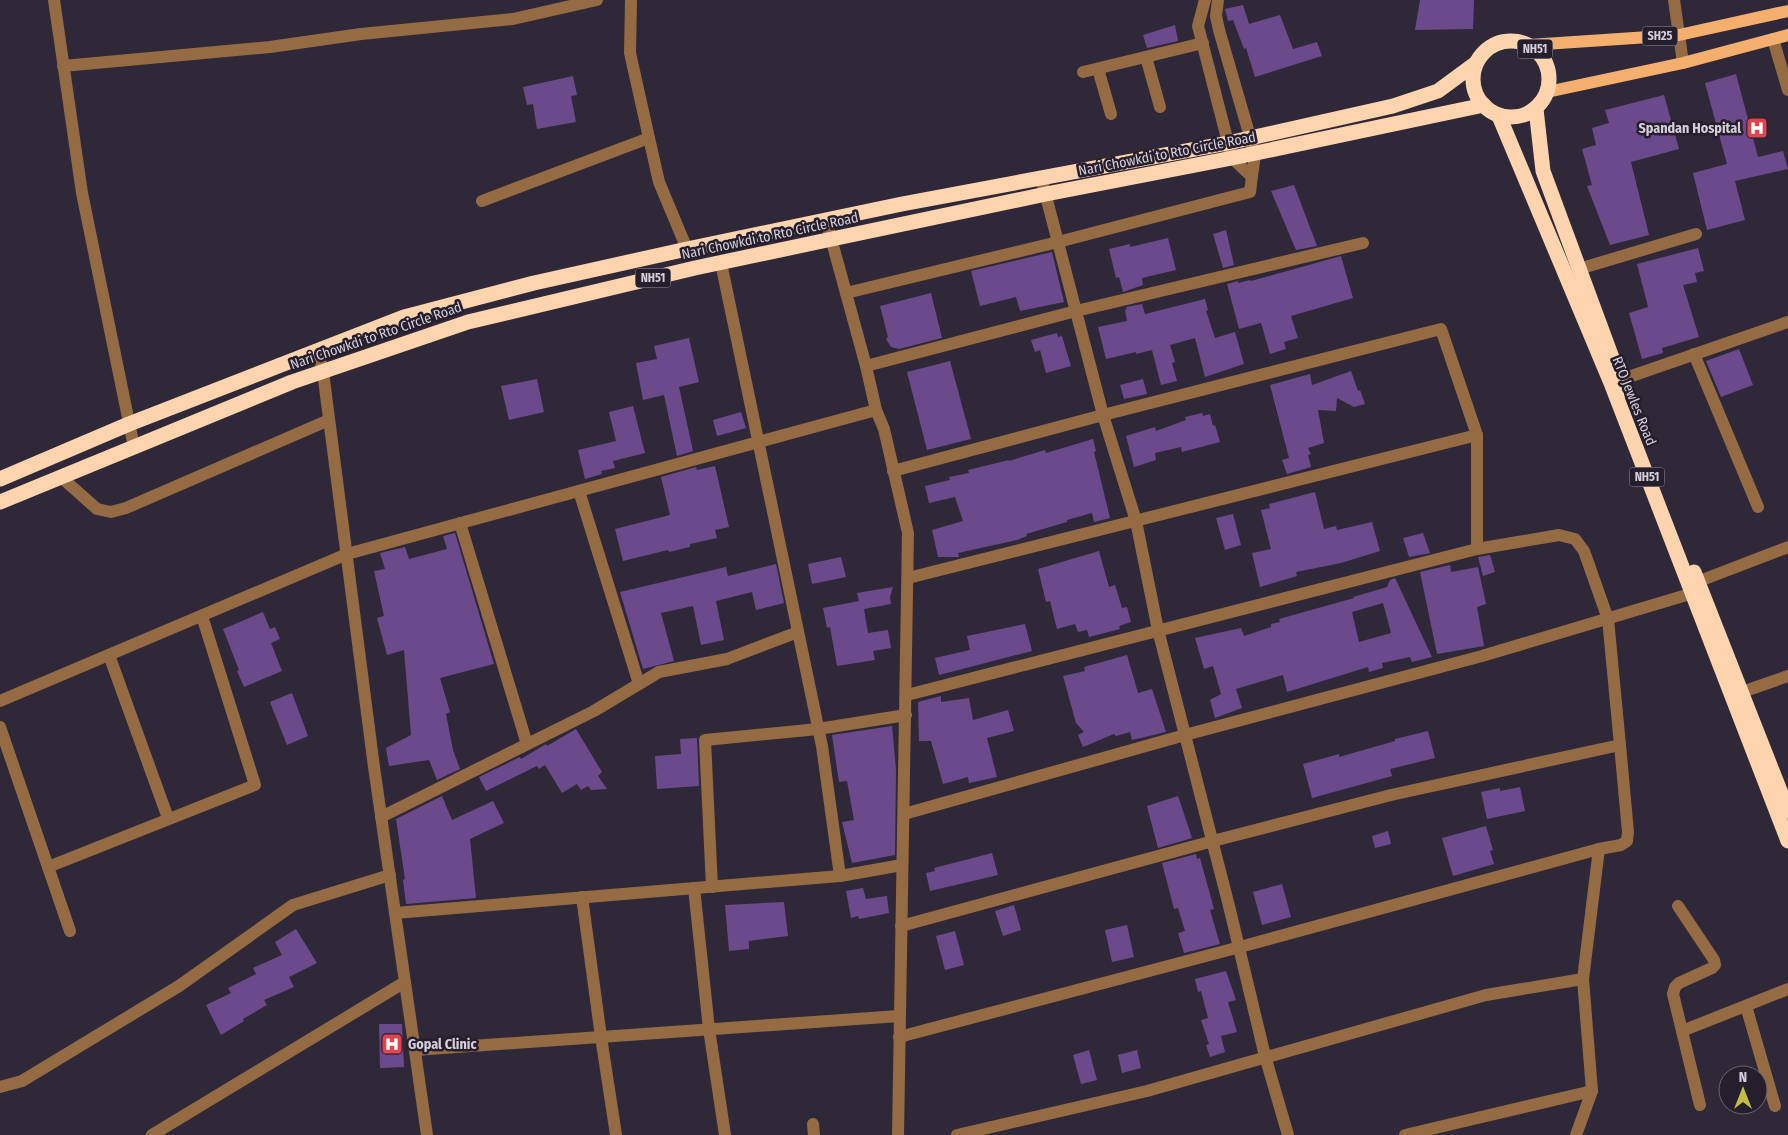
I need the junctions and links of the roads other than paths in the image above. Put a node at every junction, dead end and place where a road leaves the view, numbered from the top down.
1 (54, 0) edge
2 (597, 0) edge
3 (630, 0) edge
4 (1218, 0) edge
5 (1674, 0) edge
6 (1202, 3) edge
7 (1788, 11) edge
8 (1216, 16) junction
9 (1679, 35) junction
10 (1788, 35) edge
11 (1773, 39) junction
12 (1203, 43) junction
13 (1529, 45) junction
14 (1146, 57) junction
15 (1476, 63) junction
16 (1683, 63) junction
17 (63, 66) junction
18 (1098, 69) junction
19 (1084, 72) dead end
20 (1788, 90) edge
21 (1547, 92) junction
22 (1484, 105) junction
23 (1160, 107) dead end
24 (1536, 109) junction
25 (1111, 114) dead end
26 (1499, 116) junction
27 (649, 138) junction
28 (1251, 138) junction
29 (1228, 143) junction
30 (1255, 154) junction
31 (1232, 158) junction
32 (1252, 176) junction
33 (1041, 177) junction
34 (1046, 194) junction
35 (482, 201) dead end
36 (826, 220) junction
37 (1696, 234) dead end
38 (832, 239) junction
39 (1058, 242) junction
40 (1363, 243) dead end
41 (687, 248) junction
42 (721, 262) junction
43 (1572, 270) junction
44 (846, 293) junction
45 (1076, 311) junction
46 (1788, 322) edge
47 (318, 350) junction
48 (1694, 354) junction
49 (866, 366) junction
50 (322, 372) junction
51 (1620, 380) junction
52 (876, 410) junction
53 (1103, 415) junction
54 (329, 420) junction
55 (129, 424) junction
56 (1477, 435) junction
57 (758, 443) junction
58 (134, 447) junction
59 (893, 471) junction
60 (62, 477) junction
61 (0, 479) edge
62 (579, 491) junction
63 (0, 502) edge
64 (1758, 506) dead end
65 (1136, 521) junction
66 (460, 524) junction
67 (1788, 547) edge
68 (1477, 549) junction
69 (346, 554) junction
70 (908, 578) junction
71 (1695, 588) junction
72 (202, 616) junction
73 (1608, 619) junction
74 (1158, 630) junction
75 (798, 632) junction
76 (110, 655) junction
77 (1788, 676) edge
78 (639, 684) junction
79 (1742, 692) junction
80 (906, 695) junction
81 (0, 702) edge
82 (906, 715) junction
83 (0, 727) edge
84 (818, 729) junction
85 (1185, 735) junction
86 (527, 744) junction
87 (1620, 746) junction
88 (1787, 808) edge
89 (904, 814) junction
90 (381, 817) junction
91 (168, 818) junction
92 (1788, 840) edge
93 (1213, 841) junction
94 (1599, 849) junction
95 (902, 865) junction
96 (48, 866) junction
97 (390, 875) junction
98 (840, 876) junction
99 (712, 887) junction
100 (694, 888) junction
101 (582, 897) junction
102 (1678, 906) dead end
103 (395, 913) junction
104 (901, 926) junction
105 (70, 931) dead end
106 (1240, 947) junction
107 (1583, 979) junction
108 (405, 982) junction
109 (1788, 989) edge
110 (1746, 1006) junction
111 (899, 1016) junction
112 (709, 1029) junction
113 (1682, 1030) junction
114 (601, 1037) junction
115 (899, 1037) junction
116 (415, 1050) junction
117 (1265, 1056) junction
118 (0, 1087) edge
119 (1592, 1091) junction
120 (1700, 1105) dead end
121 (1775, 1106) dead end
122 (152, 1135) edge
123 (427, 1135) edge
124 (616, 1135) edge
125 (725, 1135) edge
126 (898, 1135) edge
127 (957, 1135) edge
128 (1288, 1135) edge
129 (1405, 1135) edge
130 (1576, 1135) edge

1 - 17 street
2 - 17 street
3 - 27 street
4 - 8 street
5 - 9 street
6 - 8 street
6 - 12 street
7 - 9 main road, SH25
8 - 28 street
9 - 13 main road, SH25
9 - 16 street
10 - 11 main road, SH25
11 - 16 main road, SH25
11 - 20 street
12 - 14 street
12 - 29 street
13 - 15 highway, NH51
13 - 21 highway, NH51
14 - 18 street
14 - 23 street
15 - 22 highway
15 - 28 highway, NH51
16 - 21 main road, SH25
17 - 55 street
18 - 19 street
18 - 25 street
21 - 24 highway
22 - 26 highway
22 - 30 highway, Nari Chowkdi to Rto Circle Road / NH51
24 - 26 highway
24 - 43 highway, RTO Jewles Road / NH51
26 - 43 highway, RTO Jewles Road / NH51
27 - 35 street
27 - 41 street
28 - 29 highway, NH51
28 - 30 street
29 - 31 street
29 - 33 highway, NH51
30 - 31 highway, Nari Chowkdi to Rto Circle Road / NH51
30 - 32 street
31 - 32 street
31 - 34 highway, Nari Chowkdi to Rto Circle Road / NH51
32 - 39 street
33 - 34 street
33 - 36 highway, NH51
34 - 38 highway, Nari Chowkdi to Rto Circle Road / NH51
34 - 39 street
36 - 38 street
36 - 41 highway, NH51
37 - 43 street
38 - 42 highway, Nari Chowkdi to Rto Circle Road / NH51
38 - 44 street
39 - 44 street
39 - 45 street
40 - 45 street
41 - 47 highway, NH51
42 - 50 highway, Nari Chowkdi to Rto Circle Road / NH51
42 - 57 street
43 - 51 highway, RTO Jewles Road / NH51
43 - 71 highway, RTO Jewles Road / NH51
44 - 49 street
45 - 49 street
45 - 53 street
46 - 48 street
47 - 50 street
47 - 55 highway, NH51
48 - 51 street
48 - 64 street
49 - 52 street
50 - 54 street
50 - 58 highway, Nari Chowkdi to Rto Circle Road / NH51
51 - 71 highway, RTO Jewles Road / NH51
52 - 57 street
52 - 59 street
53 - 56 street
53 - 59 street
53 - 65 street
54 - 60 street
54 - 69 street
55 - 58 street
55 - 61 highway, NH51
56 - 65 street
56 - 68 street
57 - 62 street
57 - 75 street
58 - 60 highway, Nari Chowkdi to Rto Circle Road / NH51
59 - 70 street
60 - 63 highway, Nari Chowkdi to Rto Circle Road / NH51
62 - 66 street
62 - 78 street
65 - 70 street
65 - 74 street
66 - 69 street
66 - 86 street
67 - 71 street
68 - 73 street
68 - 74 street
69 - 72 street
69 - 90 street
70 - 80 street
71 - 73 street
71 - 79 highway, RTO Jewles Road / NH51
71 - 92 highway, RTO Jewles Road / NH51
72 - 76 street
72 - 91 street
73 - 85 street
73 - 87 street
74 - 80 street
74 - 85 street
75 - 78 street
75 - 84 street
76 - 81 street
76 - 91 street
77 - 79 street
78 - 86 street
79 - 88 highway, RTO Jewles Road / NH51
80 - 82 street
82 - 84 street
82 - 89 street
83 - 96 street
84 - 98 street
84 - 99 street
85 - 89 street
85 - 93 street
86 - 90 street
87 - 93 street
87 - 94 street
89 - 95 street
90 - 97 street
91 - 96 street
93 - 104 street
93 - 106 street
94 - 106 street
94 - 107 street
95 - 98 street
95 - 104 street
96 - 105 street
97 - 103 street
97 - 118 street
98 - 99 street
99 - 100 street
100 - 101 street
100 - 112 street
101 - 103 street
101 - 114 street
102 - 113 street
103 - 108 street
104 - 111 street
106 - 115 street
106 - 117 street
107 - 117 street
107 - 119 street
108 - 116 street
108 - 122 street
109 - 110 street
110 - 113 street
110 - 121 street
111 - 112 street
111 - 115 street
112 - 114 street
112 - 125 street
113 - 120 street
114 - 116 street
114 - 124 street
115 - 126 street
116 - 123 street
117 - 127 street
117 - 128 street
119 - 129 street
119 - 130 street

